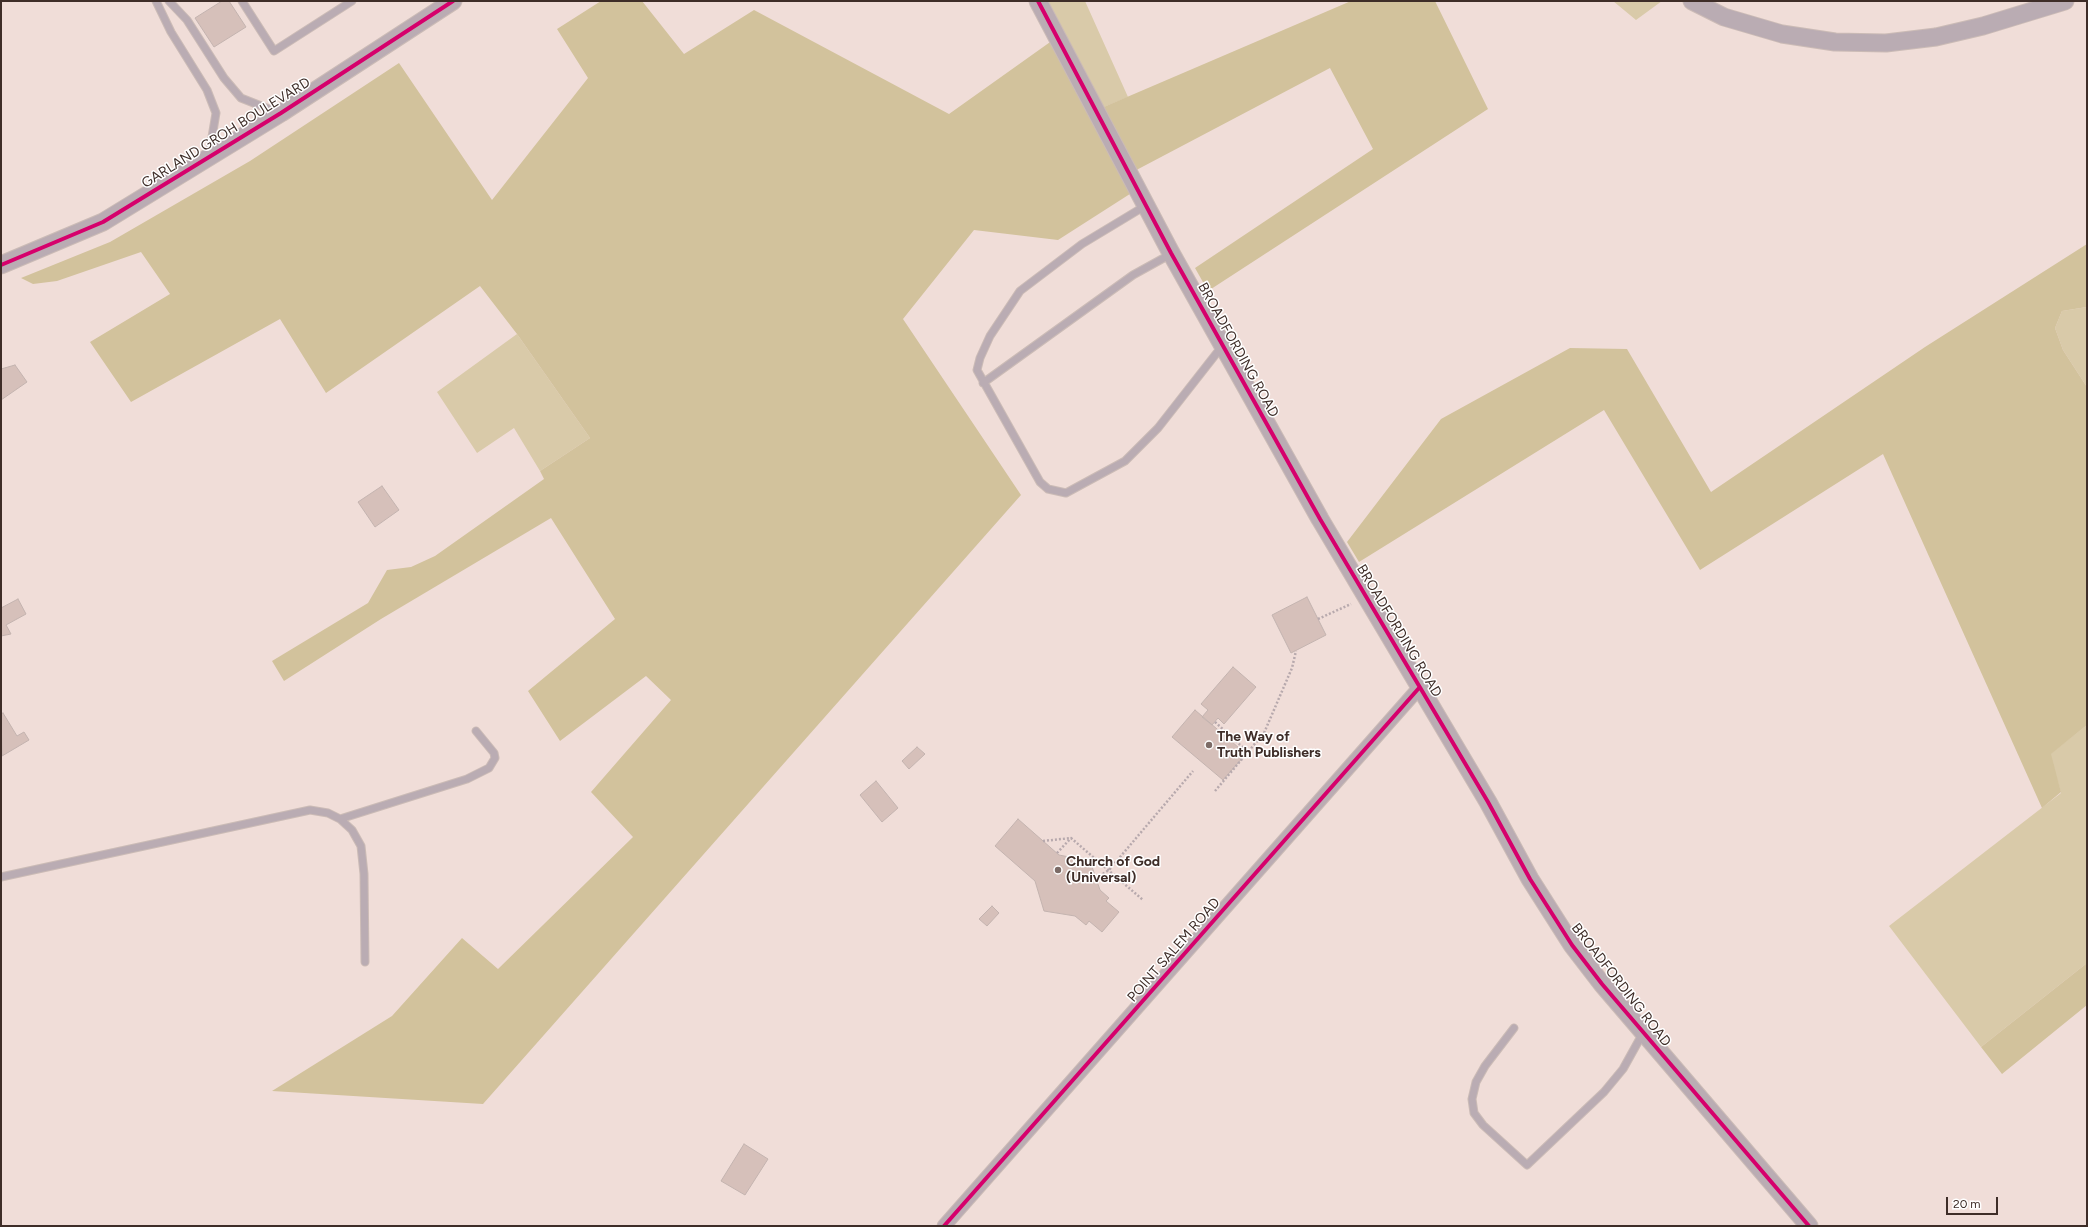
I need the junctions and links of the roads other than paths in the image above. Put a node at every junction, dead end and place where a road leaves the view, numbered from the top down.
1 (156, 1) edge
2 (169, 1) edge
3 (242, 1) edge
4 (352, 1) edge
5 (453, 1) edge
6 (1038, 1) edge
7 (1692, 1) edge
8 (2065, 1) edge
9 (282, 113) junction
10 (209, 157) junction
11 (1145, 206) junction
12 (1171, 253) junction
13 (1, 265) edge
14 (1223, 345) junction
15 (983, 383) junction
16 (1419, 688) junction
17 (476, 731) dead end
18 (340, 819) junction
19 (1, 877) edge
20 (364, 962) dead end
21 (1514, 1028) dead end
22 (1643, 1033) junction
23 (944, 1226) edge
24 (1808, 1226) edge

1 - 10 lane
2 - 9 lane
3 - 4 lane
5 - 9 street, GARLAND GROH BOULEVARD
6 - 11 street, BROADFORDING ROAD
7 - 8 street
9 - 10 street, GARLAND GROH BOULEVARD
10 - 13 street, GARLAND GROH BOULEVARD
11 - 12 street, BROADFORDING ROAD
11 - 15 lane
12 - 14 street, BROADFORDING ROAD
12 - 15 lane
14 - 15 lane
14 - 16 street, BROADFORDING ROAD
16 - 22 street, BROADFORDING ROAD
16 - 23 street, POINT SALEM ROAD
17 - 18 lane
18 - 19 lane
18 - 20 lane
21 - 22 lane
22 - 24 street, BROADFORDING ROAD

